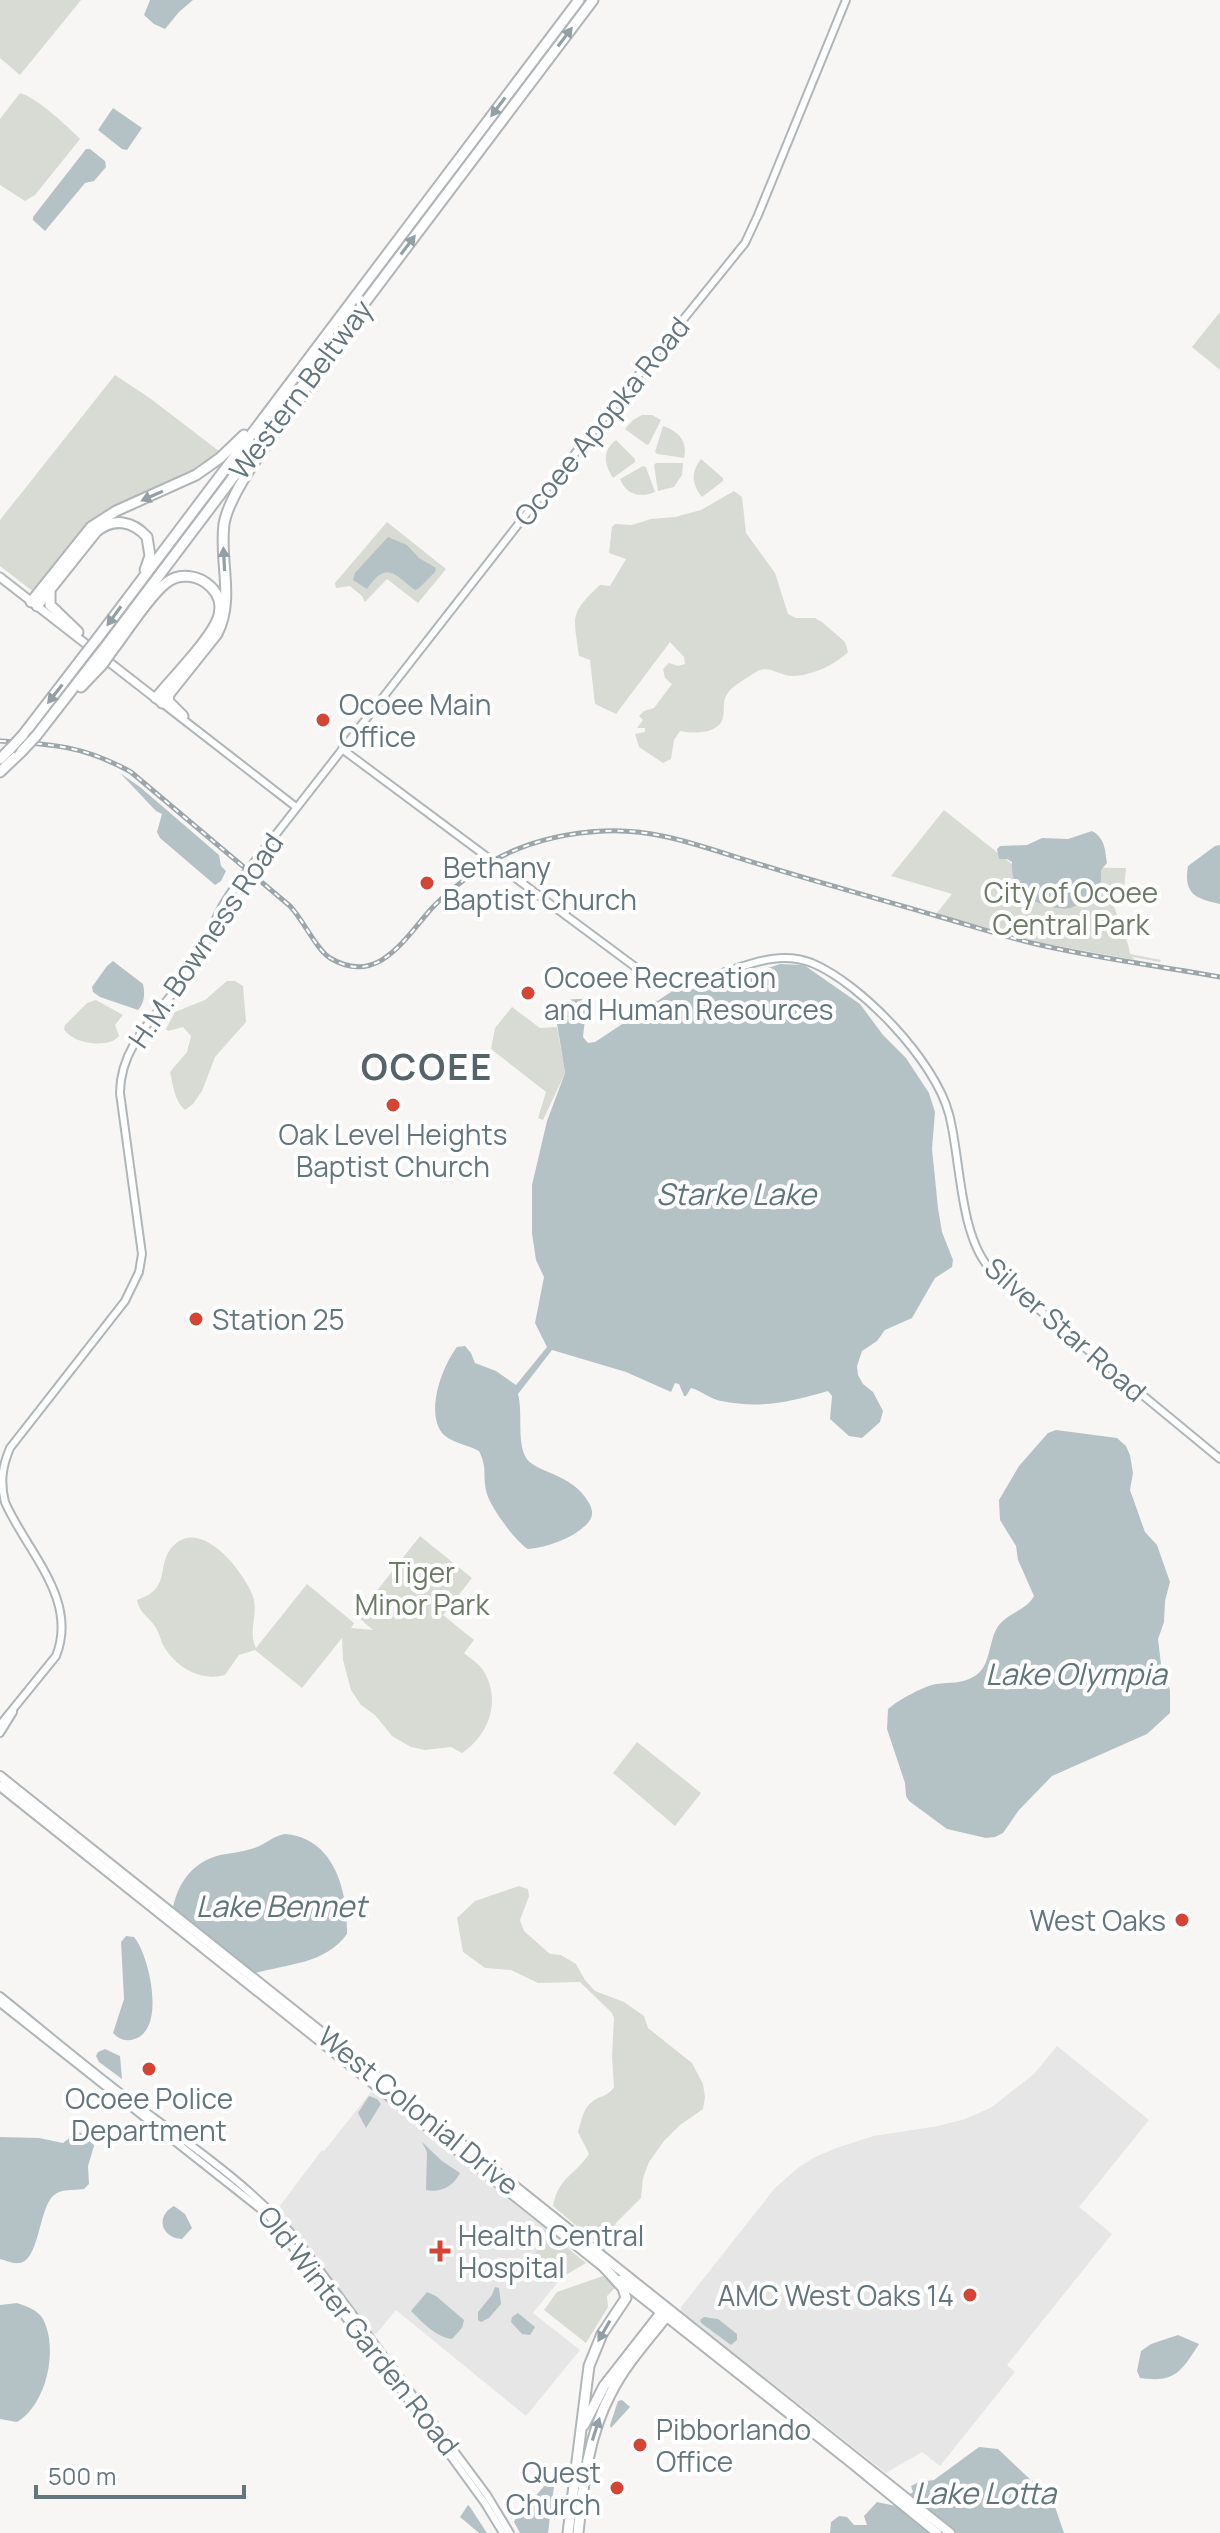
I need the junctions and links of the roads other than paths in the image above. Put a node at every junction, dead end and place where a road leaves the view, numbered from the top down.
1 (579, 0) edge
2 (593, 0) edge
3 (846, 0) edge
4 (228, 458) junction
5 (244, 471) junction
6 (0, 571) edge
7 (0, 577) edge
8 (138, 583) junction
9 (53, 586) junction
10 (35, 602) junction
11 (78, 632) junction
12 (91, 646) junction
13 (109, 649) junction
14 (162, 698) junction
15 (183, 716) joint
16 (196, 728) junction
17 (342, 749) junction
18 (0, 759) edge
19 (0, 772) edge
20 (296, 807) junction
21 (1220, 1459) edge
22 (15, 1709) junction
23 (0, 1725) edge
24 (0, 1733) edge
25 (0, 1776) edge
26 (0, 1786) edge
27 (205, 1944) junction
28 (230, 1965) junction
29 (251, 1986) junction
30 (264, 1986) junction
31 (0, 1996) edge
32 (0, 2003) edge
33 (79, 2062) junction
34 (180, 2140) junction
35 (604, 2267) junction
36 (666, 2312) junction
37 (737, 2369) junction
38 (578, 2446) junction
39 (503, 2533) edge
40 (510, 2533) edge
41 (568, 2533) edge
42 (578, 2533) edge
43 (937, 2533) edge
44 (950, 2533) edge

1 -> 4 highway, Western Beltway
5 -> 2 highway, Western Beltway
3 - 17 main road, Ocoee Apopka Road
4 - 8 highway, Western Beltway
4 -> 10 highway
5 - 13 highway, Western Beltway
14 -> 5 highway
6 - 10 main road
7 - 10 main road
8 - 9 highway
8 -> 12 highway, Western Beltway
9 - 10 highway
9 - 11 highway
10 - 11 main road
10 - 12 main road
11 - 12 main road
12 - 14 main road
12 -> 18 highway, Western Beltway, bridge
13 - 14 highway
13 - 19 highway, Western Beltway, bridge
14 - 15 highway
14 - 16 main road
15 - 16 main road
16 - 20 main road
17 - 20 main road, Ocoee Apopka Road
17 - 21 main road, Silver Star Road
20 - 22 main road, H.M. Bowness Road
22 - 23 main road
22 - 24 main road
25 - 27 highway, West Colonial Drive
26 - 27 highway, West Colonial Drive
27 - 28 highway, West Colonial Drive
28 - 29 highway, West Colonial Drive
28 - 30 highway, West Colonial Drive
29 - 30 highway
29 - 35 highway, West Colonial Drive
30 - 36 highway, West Colonial Drive
31 - 33 main road, Old Winter Garden Road
32 - 33 main road, Old Winter Garden Road
33 - 34 main road, Old Winter Garden Road
34 - 39 main road, Old Winter Garden Road
34 - 40 main road, Old Winter Garden Road
35 - 36 highway, West Colonial Drive
35 -> 38 highway
36 - 37 highway, West Colonial Drive
36 - 37 highway, West Colonial Drive
36 - 38 highway
42 -> 36 highway
37 - 43 highway, West Colonial Drive
37 - 44 highway, West Colonial Drive
38 - 41 highway

